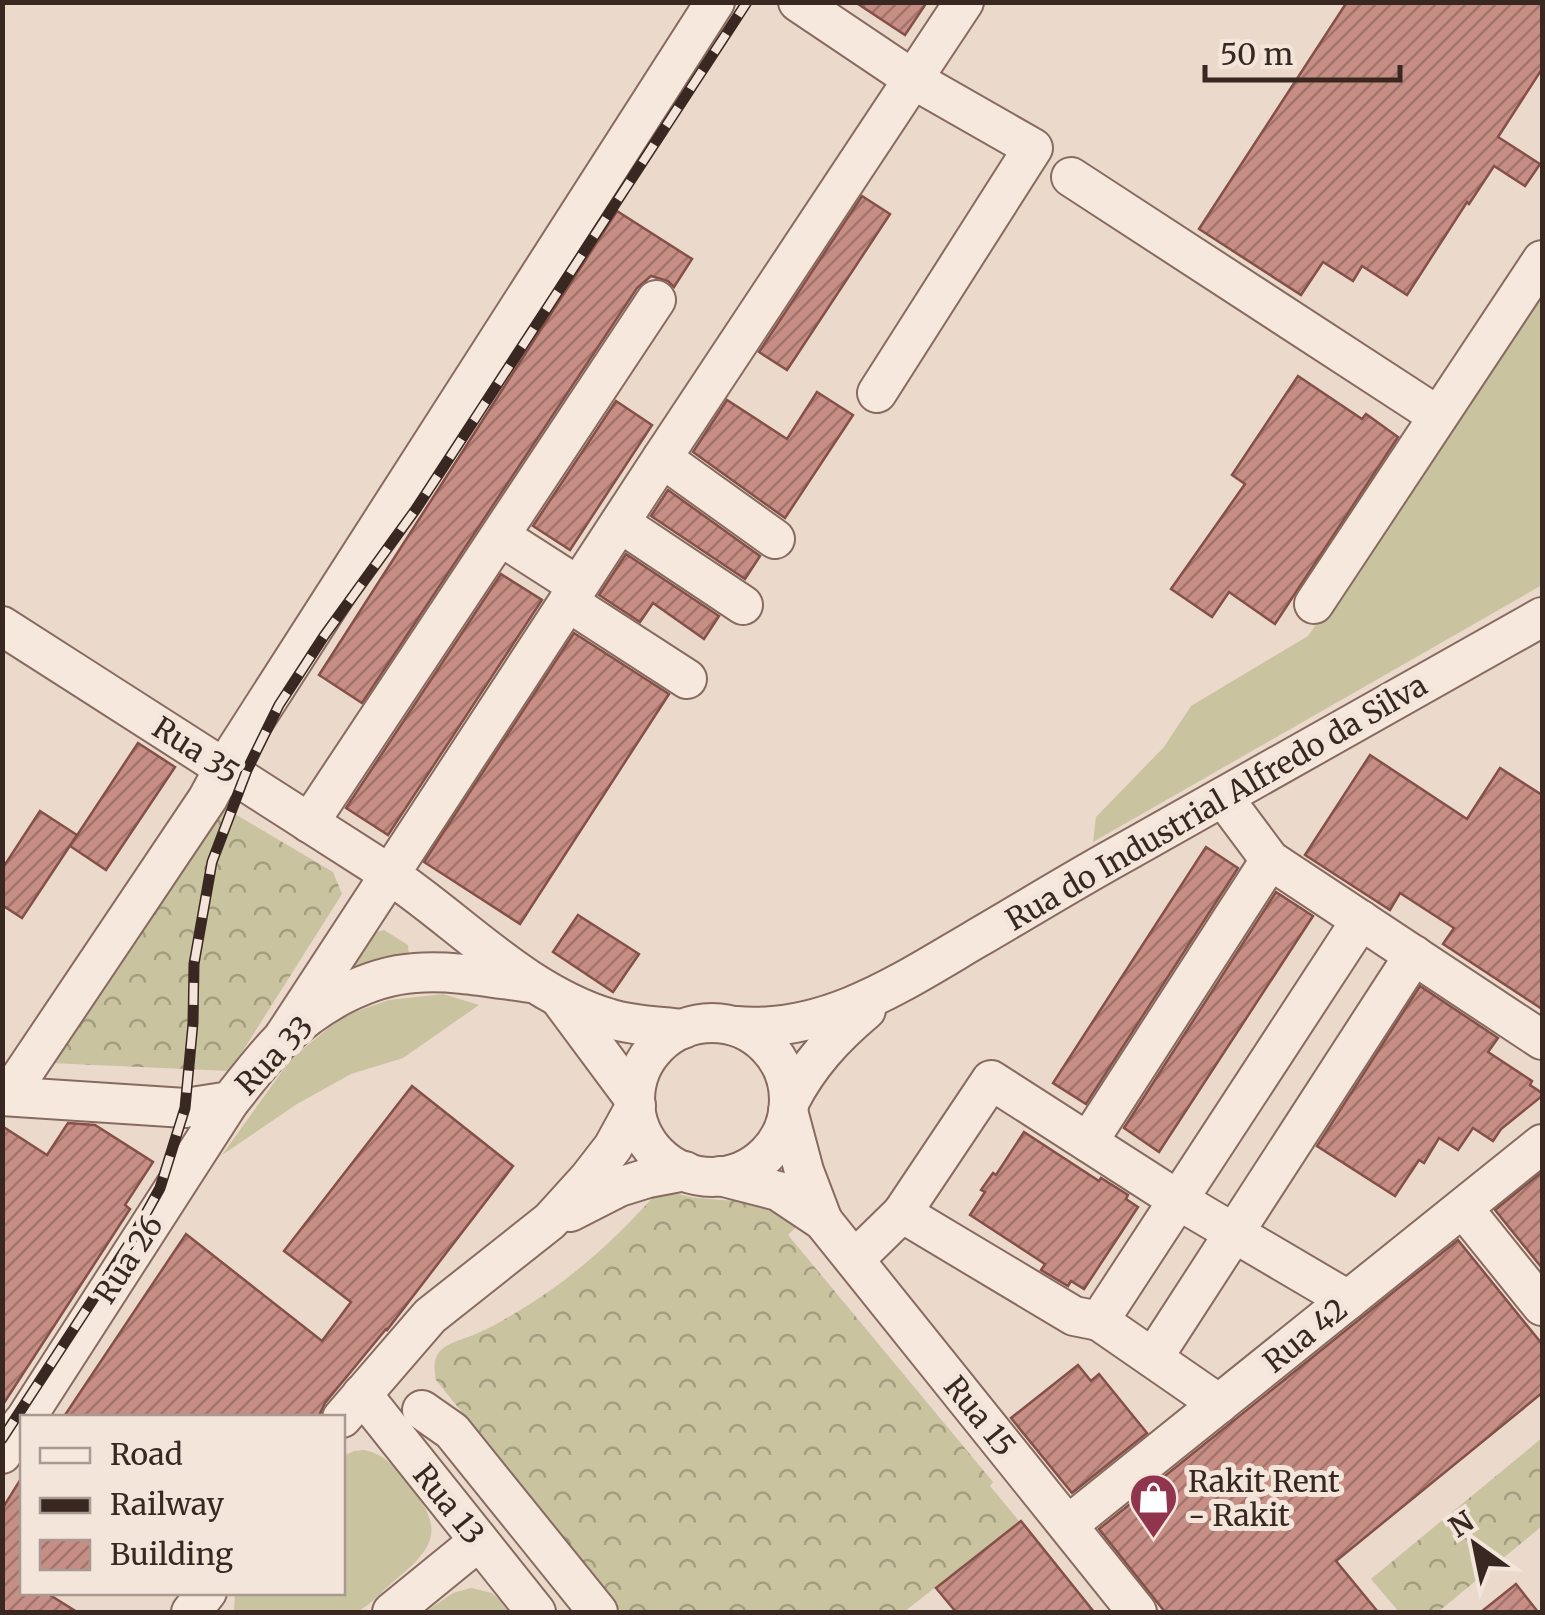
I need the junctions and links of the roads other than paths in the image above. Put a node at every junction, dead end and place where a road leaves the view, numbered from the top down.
1 (715, 2) edge
2 (798, 2) edge
3 (964, 2) edge
4 (914, 80) junction
5 (1072, 177) dead end
6 (1542, 260) edge
7 (656, 300) dead end
8 (877, 394) dead end
9 (1438, 416) junction
10 (662, 458) junction
11 (620, 523) junction
12 (500, 536) junction
13 (774, 540) dead end
14 (573, 594) junction
15 (1314, 604) dead end
16 (743, 605) dead end
17 (1542, 617) edge
18 (2, 626) edge
19 (687, 678) dead end
20 (224, 768) junction
21 (1222, 797) junction
22 (310, 822) junction
23 (1270, 860) junction
24 (390, 875) junction
25 (1361, 920) junction
26 (1414, 955) junction
27 (891, 990) junction
28 (549, 992) junction
29 (736, 1026) junction
30 (683, 1029) junction
31 (284, 1036) junction
32 (1542, 1040) edge
33 (5, 1096) edge
34 (230, 1101) junction
35 (636, 1102) junction
36 (789, 1106) junction
37 (1088, 1142) junction
38 (1542, 1144) edge
39 (702, 1174) junction
40 (1189, 1206) junction
41 (1463, 1208) junction
42 (902, 1213) junction
43 (823, 1220) junction
44 (550, 1222) junction
45 (1234, 1232) junction
46 (854, 1259) junction
47 (1348, 1300) junction
48 (1542, 1306) edge
49 (1110, 1328) junction
50 (1153, 1358) junction
51 (1219, 1404) junction
52 (352, 1406) edge
53 (422, 1410) dead end
54 (27, 1415) edge
55 (20, 1426) edge
56 (2, 1454) edge
57 (1068, 1525) junction
58 (478, 1542) junction
59 (392, 1612) edge
60 (536, 1612) edge
61 (598, 1612) edge
62 (1137, 1612) edge

1 - 20 street
2 - 4 street
3 - 4 street
4 - 8 street
4 - 10 street
5 - 9 street
6 - 9 street
7 - 12 street
9 - 15 street
10 - 11 street
10 - 13 street
11 - 14 street
11 - 16 street
12 - 14 street
12 - 22 street
14 - 19 street
14 - 24 street
17 - 21 street, Rua do Industrial Alfredo da Silva
18 - 20 street, Rua 35
20 - 22 street, Rua 35
20 - 33 street
21 - 23 street
21 - 27 street, Rua do Industrial Alfredo da Silva
22 - 24 street, Rua 35
23 - 25 street
23 - 37 street
24 - 28 street, Rua 35
24 - 31 street
25 - 26 street
25 - 40 street
26 - 32 street
26 - 45 street
27 - 29 street, Rua do Industrial Alfredo da Silva
27 - 36 street, Rua do Industrial Alfredo da Silva
28 - 30 street
28 - 31 street, Rua 33
28 - 35 street
29 - 30 street
29 - 36 street
30 - 35 street
31 - 34 street, Rua 33
33 - 34 street, Rua 33
34 - 54 street, Rua 26
35 - 39 street
35 - 44 street
36 - 39 street
36 - 43 street, Rua 15
37 - 40 street
37 - 42 street
38 - 41 street, Rua 42
39 - 43 street, Rua 15
39 - 44 street
40 - 45 street
40 - 49 street
41 - 47 street, Rua 42
41 - 48 street
42 - 46 street
42 - 49 street
43 - 46 street, Rua 15
44 - 52 street
45 - 47 street
45 - 50 street
46 - 57 street, Rua 15
47 - 51 street, Rua 42
49 - 50 street
50 - 51 street
51 - 57 street, Rua 42
52 - 58 street, Rua 13
53 - 61 street
55 - 56 street, Rua 26
57 - 62 street, Rua 15
58 - 59 street
58 - 60 street, Rua 13

